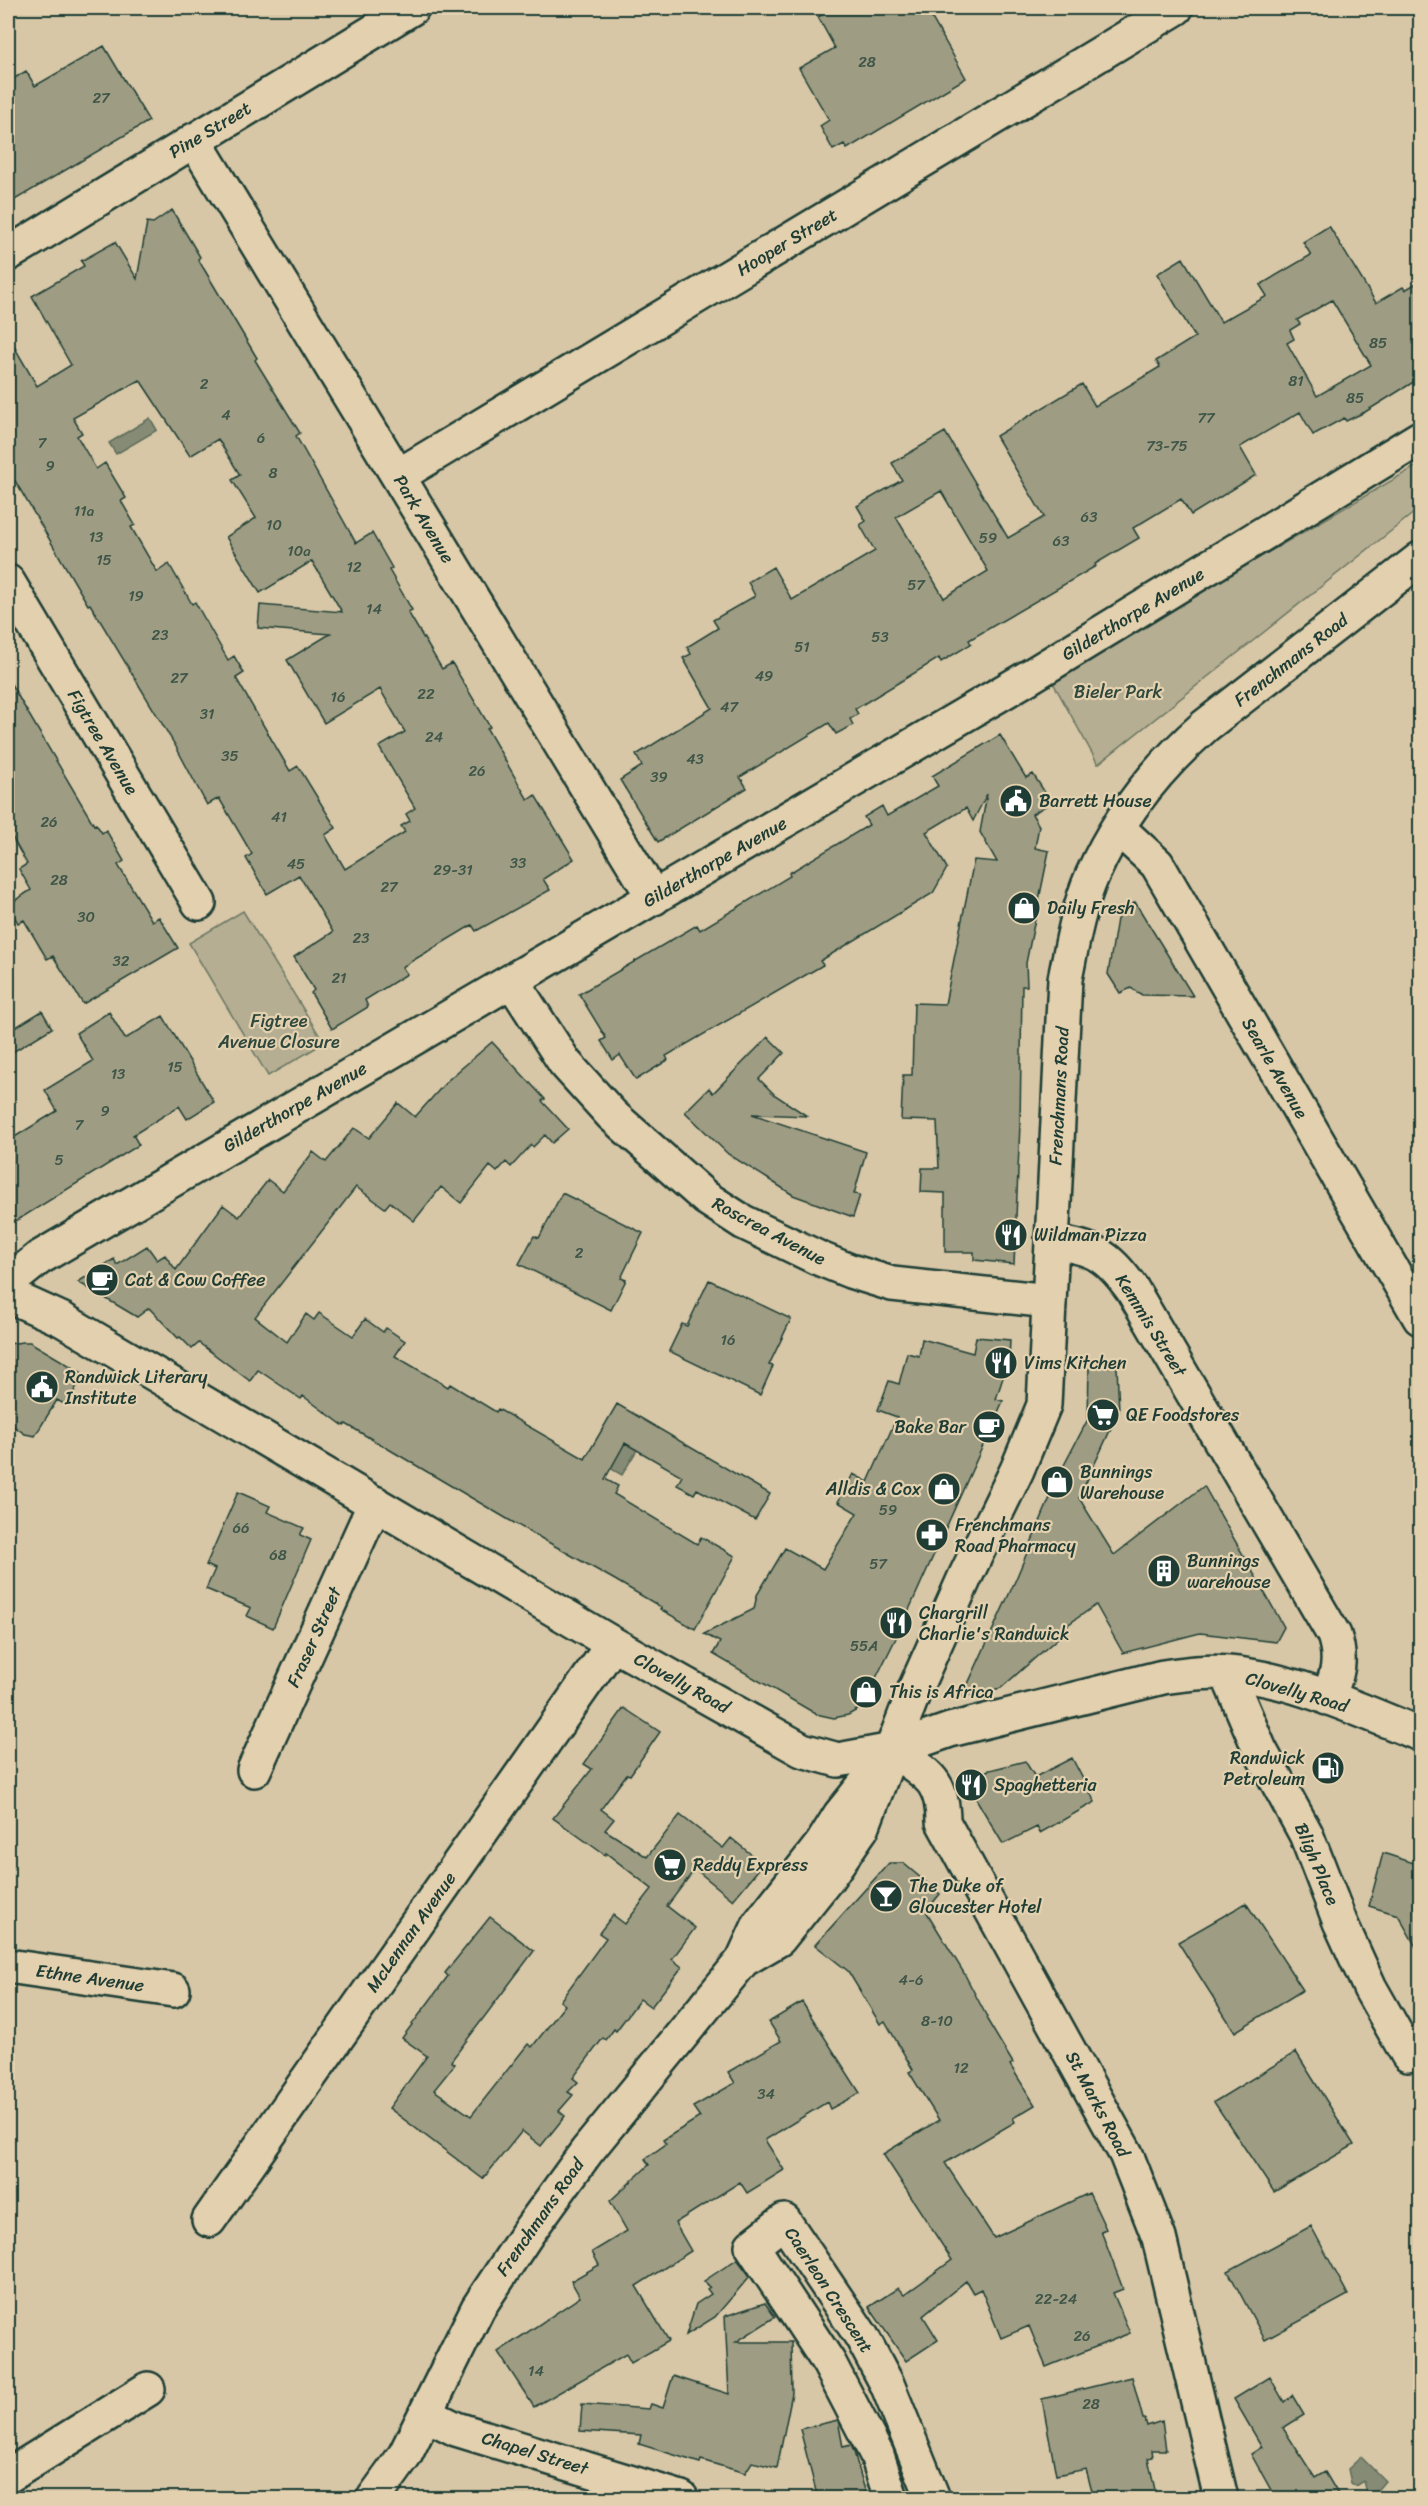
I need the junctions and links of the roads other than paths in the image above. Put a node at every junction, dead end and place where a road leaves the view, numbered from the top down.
1 (412, 8) edge
2 (1176, 8) edge
3 (373, 17) edge
4 (194, 140) junction
5 (8, 254) edge
6 (1420, 438) edge
7 (398, 476) junction
8 (1420, 559) edge
9 (8, 582) edge
10 (1118, 828) junction
11 (654, 898) junction
12 (199, 903) dead end
13 (512, 981) junction
14 (1052, 1241) junction
15 (8, 1283) edge
16 (8, 1295) edge
17 (1049, 1301) junction
18 (1420, 1318) edge
19 (375, 1503) junction
20 (614, 1644) junction
21 (1227, 1673) junction
22 (1327, 1698) junction
23 (1420, 1734) edge
24 (893, 1750) junction
25 (254, 1770) dead end
26 (8, 1966) edge
27 (173, 1989) dead end
28 (1408, 2055) dead end
29 (209, 2220) dead end
30 (148, 2389) dead end
31 (426, 2415) junction
32 (8, 2476) edge
33 (374, 2499) edge
34 (681, 2499) edge
35 (891, 2499) edge
36 (933, 2499) edge
37 (1221, 2499) edge

1 - 3 street, Pine Street
2 - 7 street, Hooper Street
3 - 4 street, Pine Street
4 - 5 street, Pine Street
4 - 7 street, Park Avenue
6 - 11 street, Gilderthorpe Avenue
7 - 11 street, Park Avenue
8 - 10 street, Frenchmans Road
9 - 12 street, Figtree Avenue
10 - 14 street, Frenchmans Road
10 - 18 street, Searle Avenue
11 - 13 street, Gilderthorpe Avenue
13 - 15 street, Gilderthorpe Avenue
13 - 17 street, Roscrea Avenue
14 - 17 street, Frenchmans Road
14 - 22 street, Kemmis Street
16 - 19 street, Clovelly Road
17 - 24 street, Frenchmans Road
19 - 20 street, Clovelly Road
19 - 25 street, Fraser Street
20 - 24 street, Clovelly Road
20 - 29 street, McLennan Avenue
21 - 22 street, Clovelly Road
21 - 24 street, Clovelly Road
21 - 28 street, Bligh Place
22 - 23 street, Clovelly Road
24 - 31 street, Frenchmans Road
24 - 37 street, St Marks Road
26 - 27 street, Ethne Avenue
30 - 32 street
31 - 33 street, Frenchmans Road
31 - 34 street, Chapel Street
35 - 36 street, Caerleon Crescent

